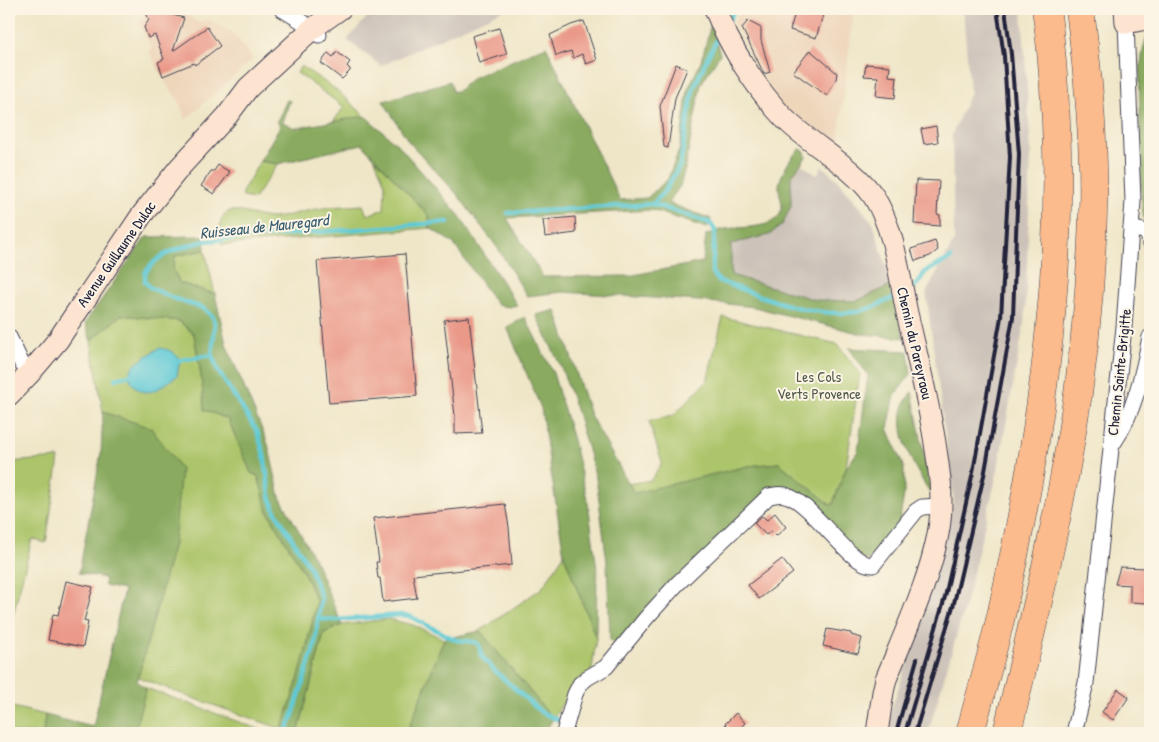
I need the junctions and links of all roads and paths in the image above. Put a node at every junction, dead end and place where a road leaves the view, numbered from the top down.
1 (282, 9) edge
2 (342, 9) edge
3 (1046, 9) edge
4 (1080, 9) edge
5 (716, 12) edge
6 (1150, 15) edge
7 (1126, 16) edge
8 (316, 32) junction
9 (1131, 228) junction
10 (1150, 242) edge
11 (9, 337) edge
12 (1150, 338) edge
13 (30, 373) junction
14 (1145, 381) edge
15 (9, 395) edge
16 (1111, 448) junction
17 (941, 506) junction
18 (565, 729) dead end
19 (877, 733) edge
20 (970, 733) edge
21 (1007, 733) edge
22 (1074, 733) edge

1 - 8 street
2 - 8 street, Avenue Guillaume Dulac
3 - 20 highway
4 - 21 highway
5 - 17 street, Chemin du Pareyraou
6 - 7 street
7 - 9 street, Chemin Sainte-Brigitte
8 - 13 street, Avenue Guillaume Dulac
9 - 10 street
9 - 16 street, Chemin Sainte-Brigitte
11 - 13 street
12 - 14 street
13 - 15 street, Avenue Guillaume Dulac
14 - 16 street
16 - 22 street, Chemin Sainte-Brigitte
17 - 18 street
17 - 19 street, Chemin du Pareyraou

